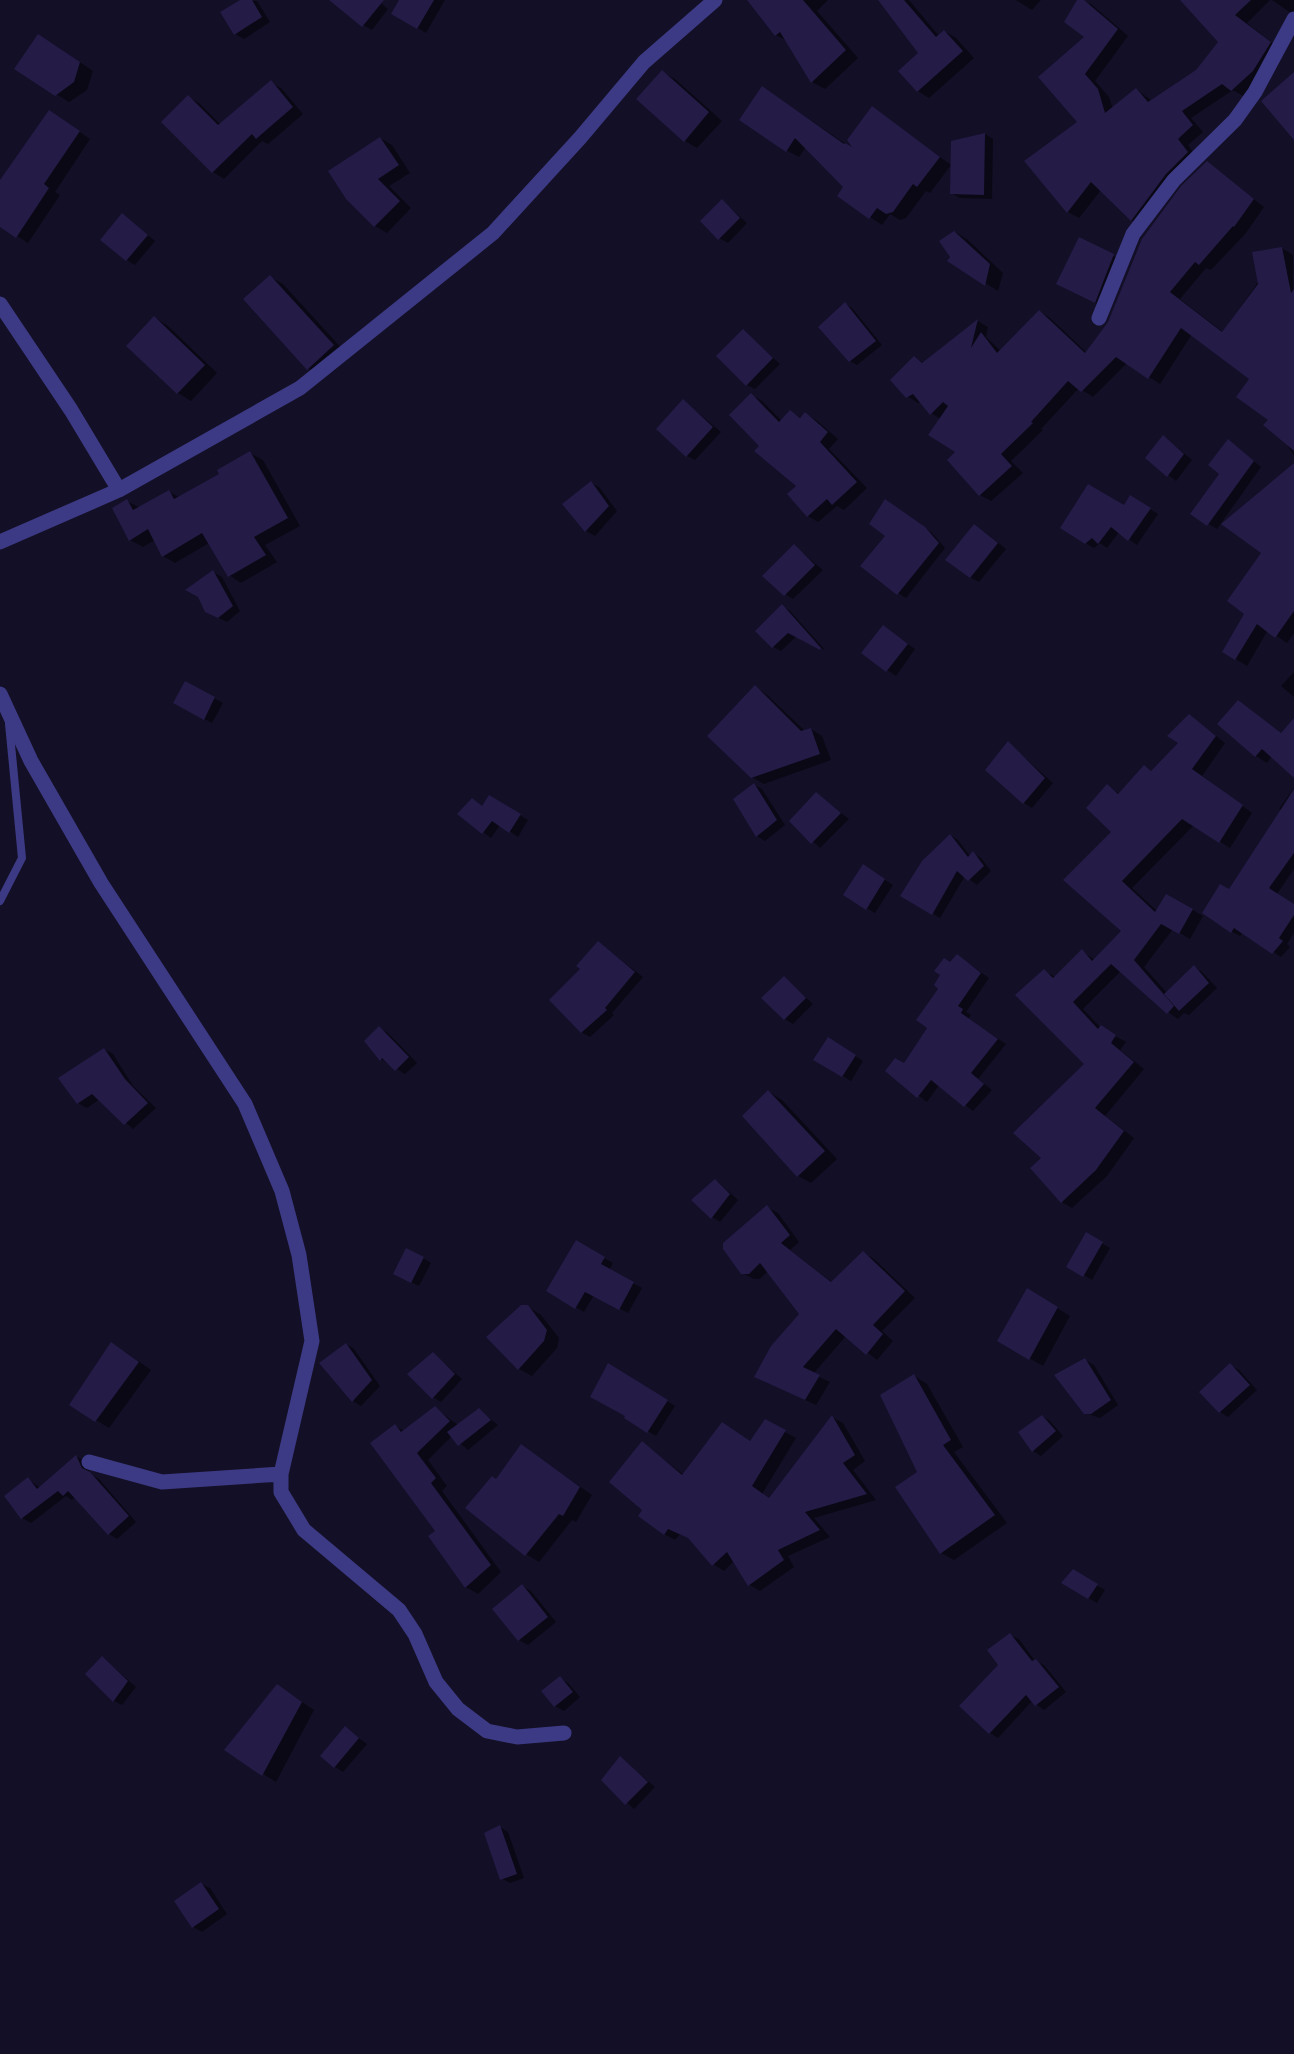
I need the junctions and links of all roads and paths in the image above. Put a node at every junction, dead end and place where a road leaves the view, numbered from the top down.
1 (715, 0) edge
2 (1294, 19) edge
3 (0, 304) edge
4 (1099, 318) dead end
5 (119, 490) junction
6 (0, 543) edge
7 (0, 694) edge
8 (8, 712) junction
9 (0, 901) edge
10 (89, 1462) dead end
11 (281, 1474) junction
12 (564, 1733) dead end

1 - 5 street
2 - 4 street
3 - 5 street
5 - 6 street
7 - 8 street
8 - 9 lane
8 - 11 street
10 - 11 street
11 - 12 street

